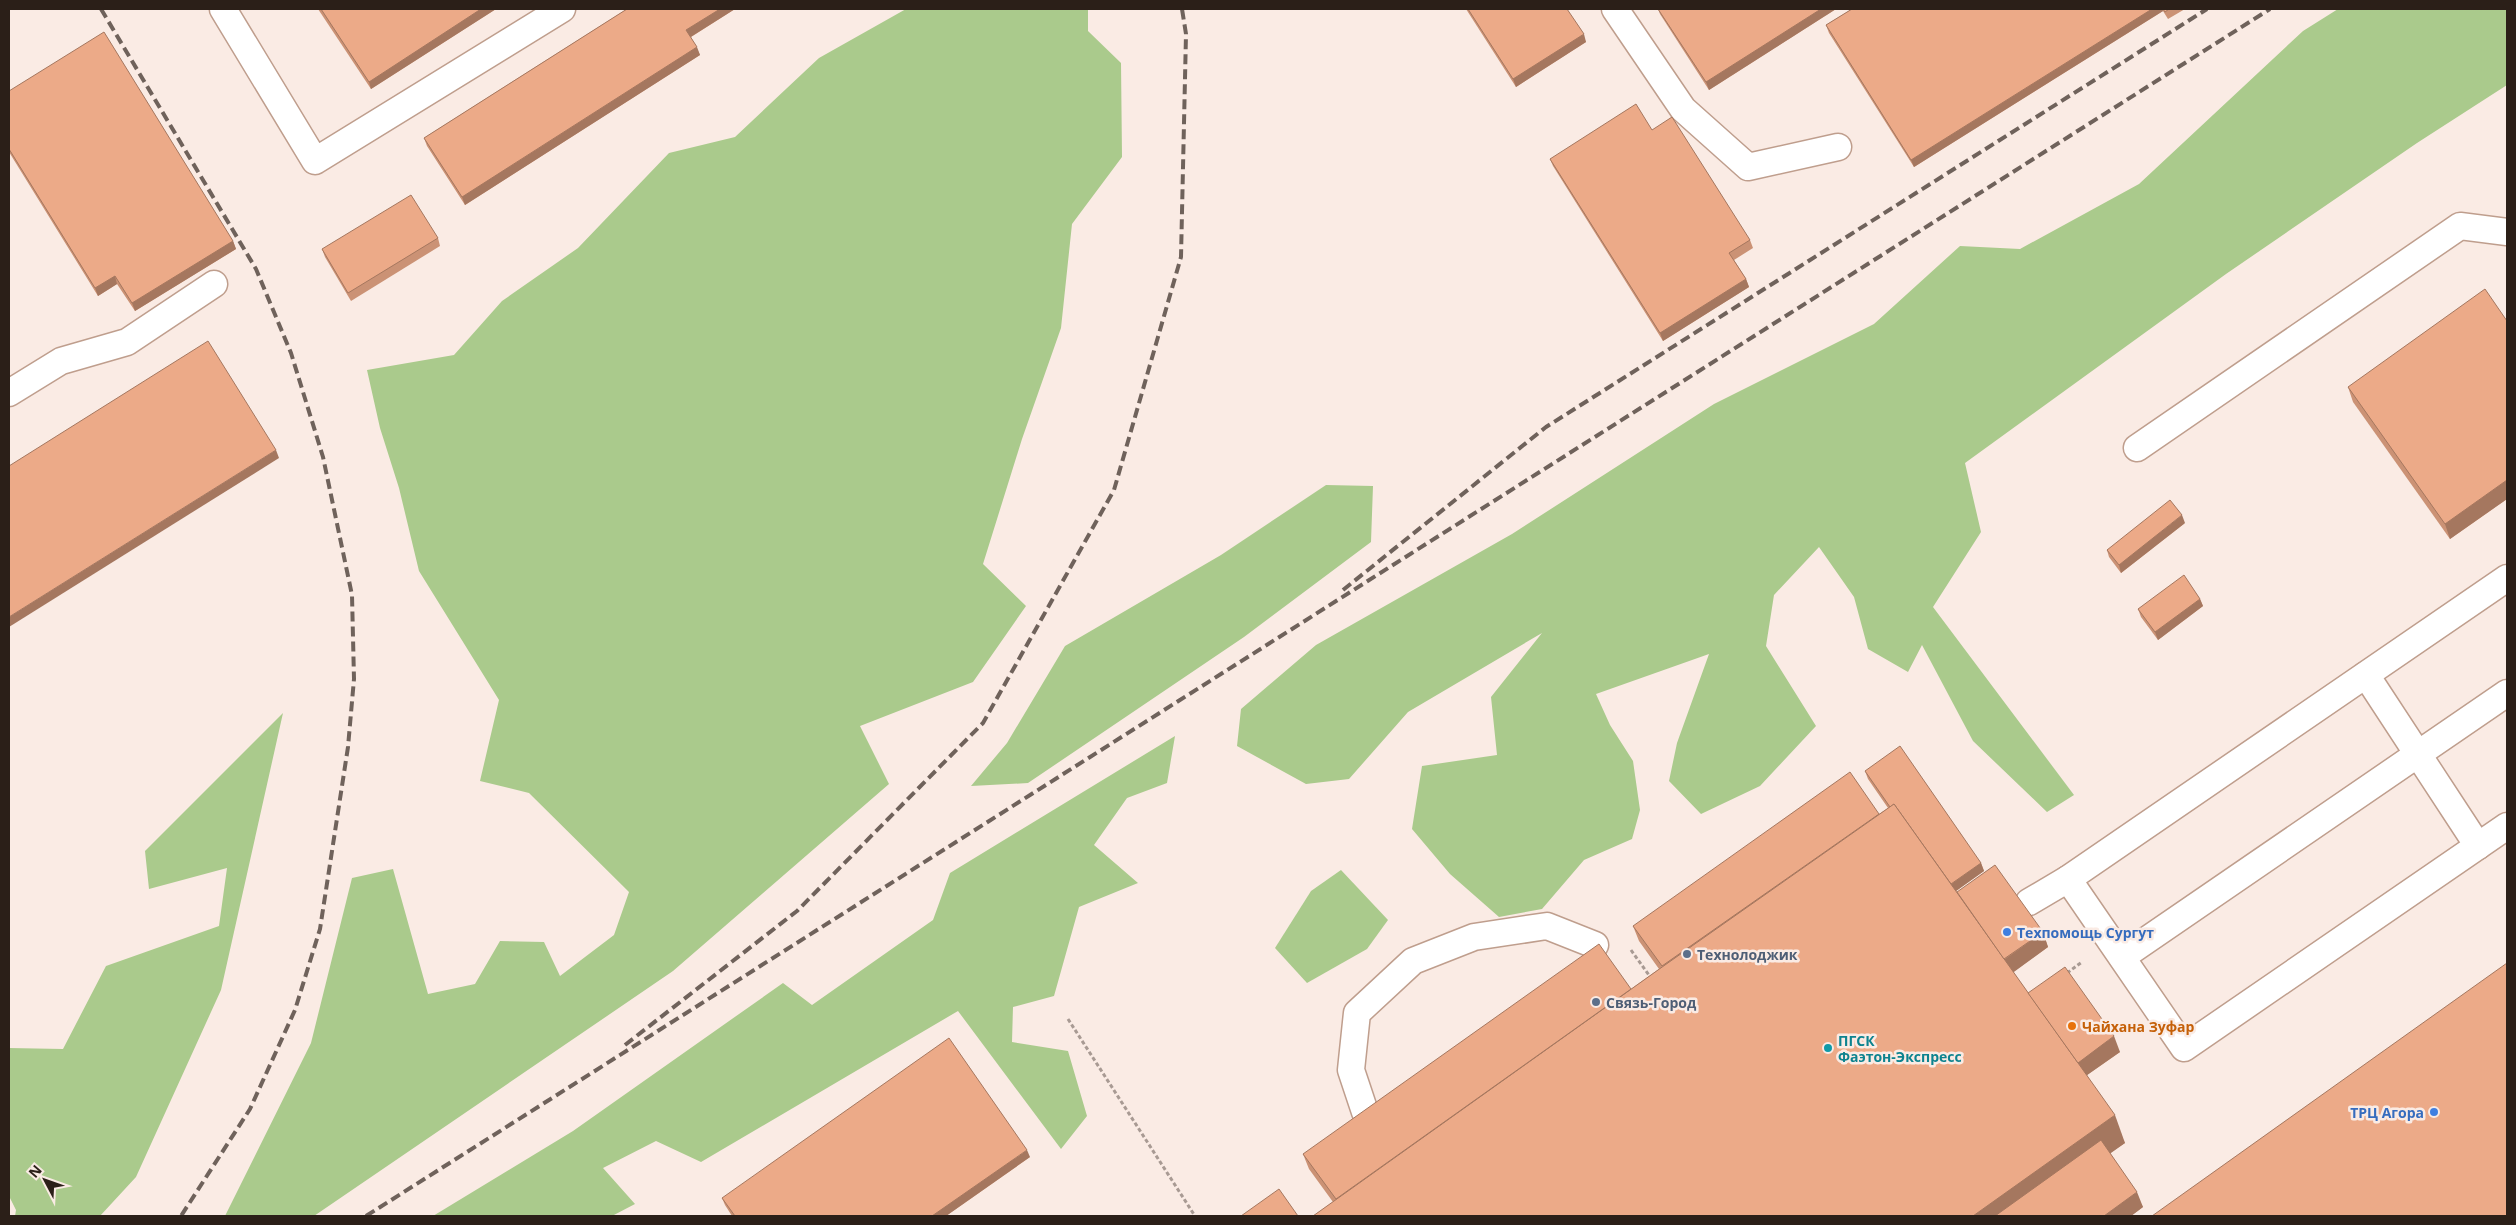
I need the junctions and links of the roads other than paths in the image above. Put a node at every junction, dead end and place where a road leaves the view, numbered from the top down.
1 (223, 9) edge
2 (562, 9) edge
3 (1615, 9) edge
4 (1838, 147) dead end
5 (2507, 232) edge
6 (214, 284) dead end
7 (9, 392) edge
8 (2137, 448) dead end
9 (2507, 578) edge
10 (2366, 675) junction
11 (2507, 693) edge
12 (2418, 755) junction
13 (2507, 826) edge
14 (2478, 846) junction
15 (2068, 879) junction
16 (2029, 902) dead end
17 (1595, 945) edge
18 (2122, 957) junction
19 (1365, 1112) edge

1 - 2 lane
3 - 4 lane
5 - 8 lane
6 - 7 lane
9 - 10 lane
10 - 12 lane
10 - 15 lane
11 - 12 lane
12 - 14 lane
12 - 18 lane
13 - 14 lane
14 - 18 lane
15 - 16 lane
15 - 18 lane
17 - 19 lane

